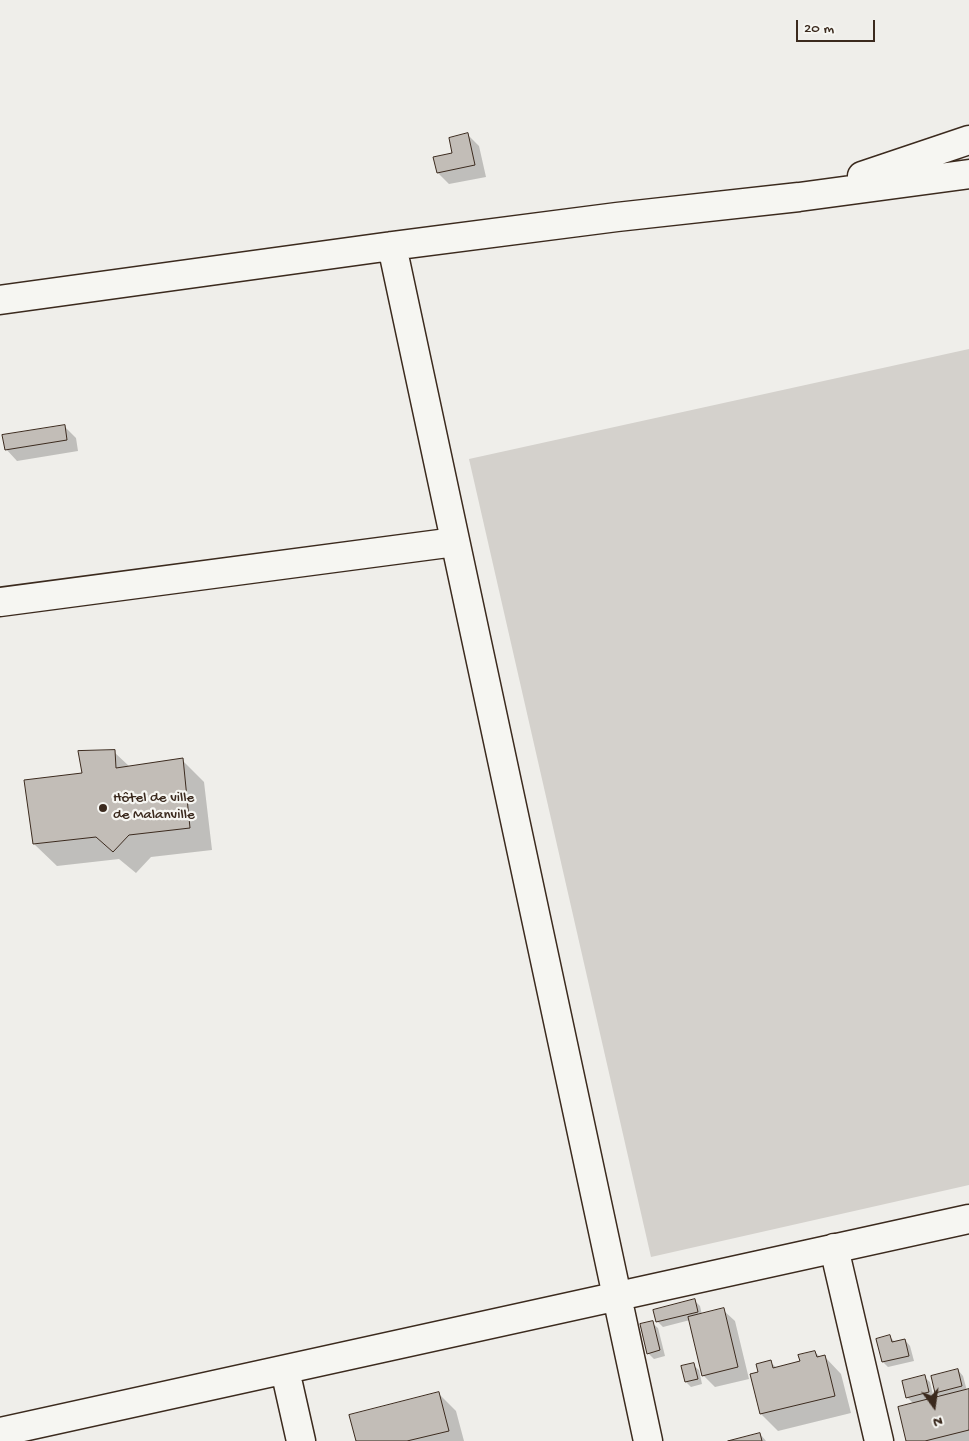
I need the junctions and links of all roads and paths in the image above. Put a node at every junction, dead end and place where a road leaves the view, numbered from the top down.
1 (969, 140) edge
2 (969, 174) edge
3 (799, 197) junction
4 (392, 246) junction
5 (0, 300) edge
6 (455, 542) junction
7 (0, 602) edge
8 (969, 1219) edge
9 (834, 1248) junction
10 (616, 1296) junction
11 (285, 1370) junction
12 (0, 1432) edge
13 (301, 1441) edge
14 (648, 1441) edge
15 (879, 1441) edge

1 - 3 street
2 - 3 street
3 - 4 street
4 - 5 street
4 - 6 street
6 - 7 street
6 - 10 street
8 - 9 street
9 - 10 street
9 - 15 street
10 - 11 street
10 - 14 street
11 - 12 street
11 - 13 street

